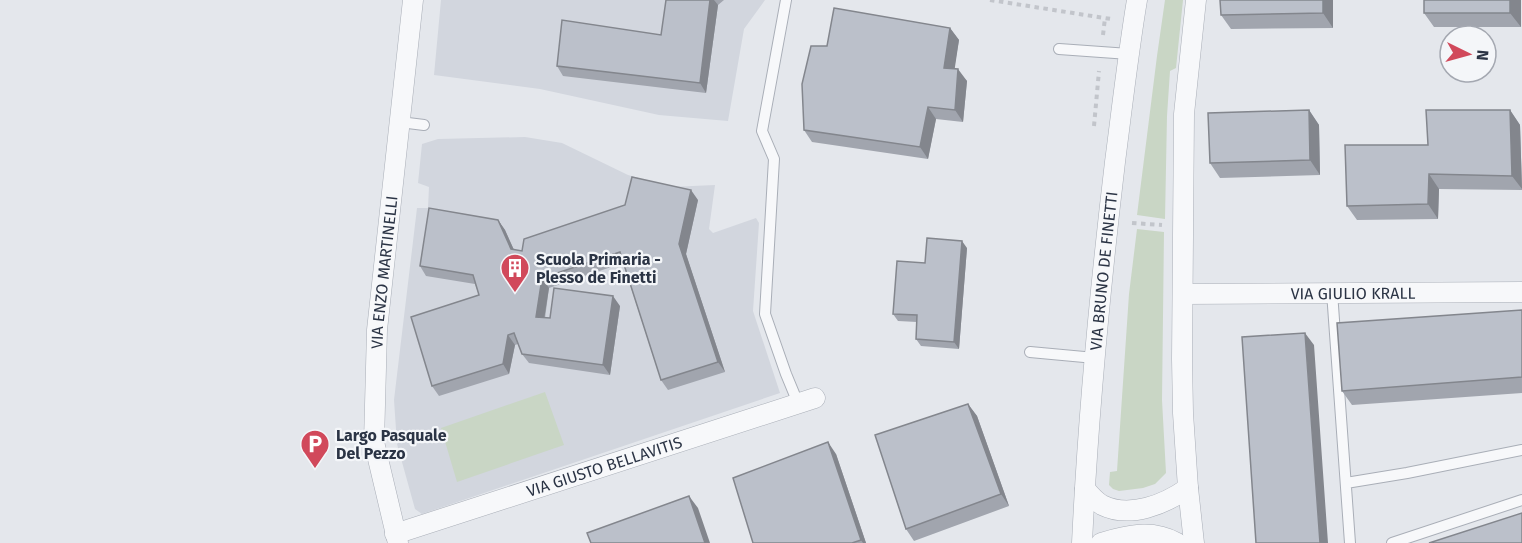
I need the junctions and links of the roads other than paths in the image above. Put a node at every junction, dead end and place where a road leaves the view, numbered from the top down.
1 (413, 0) edge
2 (786, 0) edge
3 (1137, 0) edge
4 (1196, 0) edge
5 (1059, 49) dead end
6 (1129, 54) junction
7 (400, 122) junction
8 (424, 125) dead end
9 (1332, 292) junction
10 (1522, 292) edge
11 (1183, 294) junction
12 (1030, 352) dead end
13 (1095, 358) junction
14 (807, 400) joint
15 (1522, 450) edge
16 (1346, 483) junction
17 (1188, 488) junction
18 (1085, 489) junction
19 (1522, 500) edge
20 (397, 538) edge
21 (1082, 543) edge
22 (1101, 543) edge
23 (1177, 543) edge
24 (1194, 543) edge
25 (1350, 543) edge
26 (1392, 543) edge

1 - 7 street, VIA ENZO MARTINELLI
2 - 14 lane
3 - 6 street, VIA BRUNO DE FINETTI
4 - 11 street
5 - 6 lane
6 - 13 street, VIA BRUNO DE FINETTI
7 - 8 lane
7 - 20 street, VIA ENZO MARTINELLI
9 - 10 street, VIA GIULIO KRALL
9 - 11 street, VIA GIULIO KRALL
9 - 16 lane
11 - 17 street
12 - 13 lane
13 - 18 street, VIA BRUNO DE FINETTI
14 - 20 street, VIA GIUSTO BELLAVITIS
15 - 16 lane
16 - 25 lane
17 - 18 street
17 - 24 street
18 - 21 street, VIA BRUNO DE FINETTI
19 - 26 lane
22 - 23 street

